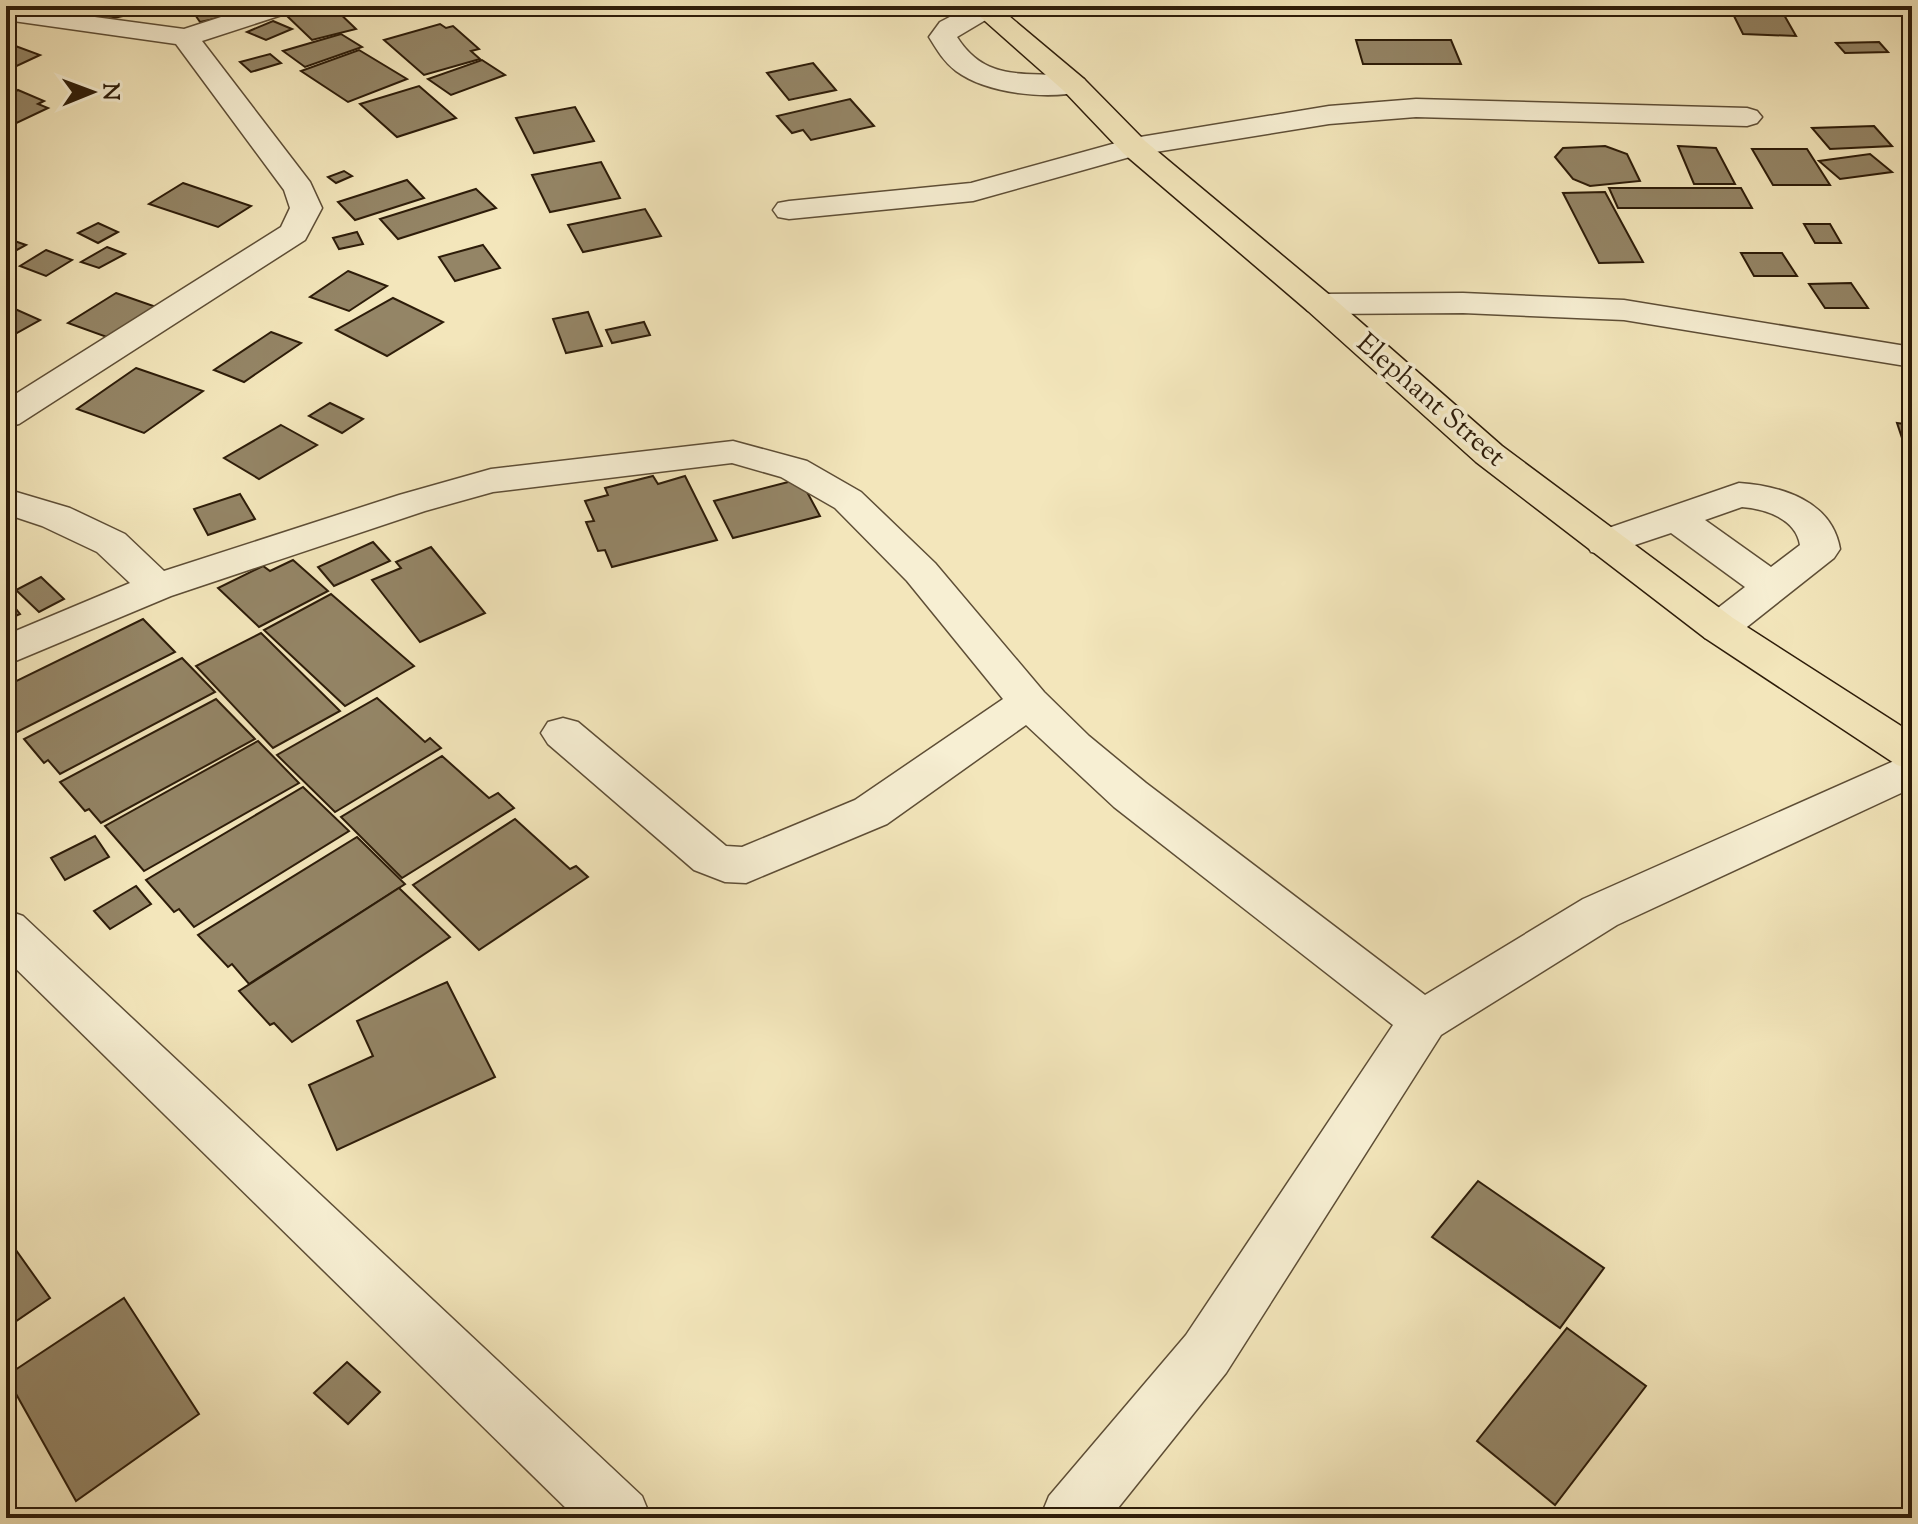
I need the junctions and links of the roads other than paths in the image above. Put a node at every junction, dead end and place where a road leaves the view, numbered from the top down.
1 (282, 6) edge
2 (983, 7) edge
3 (14, 13) edge
4 (185, 37) junction
5 (1074, 85) junction
6 (1747, 117) dead end
7 (1134, 147) junction
8 (789, 210) dead end
9 (1320, 304) junction
10 (1912, 357) edge
11 (6, 416) edge
12 (6, 501) edge
13 (1676, 518) junction
14 (1605, 543) junction
15 (157, 587) junction
16 (1771, 587) junction
17 (1719, 628) junction
18 (6, 651) edge
19 (1029, 702) junction
20 (563, 733) dead end
21 (1912, 754) edge
22 (1912, 769) edge
23 (6, 929) edge
24 (1423, 1021) junction
25 (620, 1518) edge
26 (1071, 1518) edge

1 - 4 street
2 - 5 main road, Elephant Street
2 - 5 street
3 - 4 street
4 - 11 street
5 - 7 main road, Elephant Street
6 - 7 street
7 - 8 street
7 - 9 main road, Elephant Street
9 - 10 street
9 - 14 main road, Elephant Street
12 - 15 street
13 - 14 street
13 - 16 street
13 - 16 street
14 - 17 main road, Elephant Street
15 - 18 street
15 - 19 street
16 - 17 street
17 - 21 main road, Elephant Street
19 - 20 street
19 - 24 street
22 - 24 street
23 - 25 street
24 - 26 street

